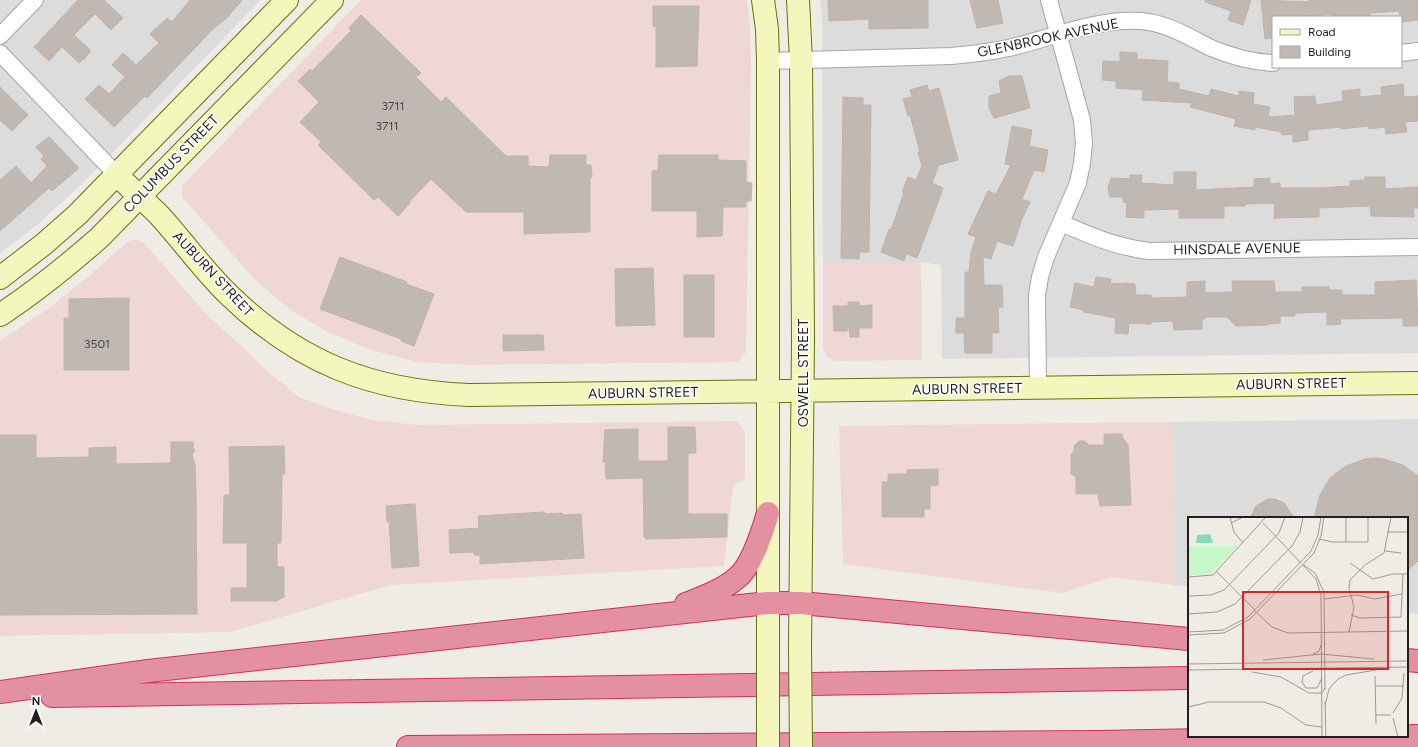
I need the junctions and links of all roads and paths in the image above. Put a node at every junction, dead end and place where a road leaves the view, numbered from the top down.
1 (35, 0) edge
2 (287, 0) edge
3 (332, 0) edge
4 (764, 0) edge
5 (798, 0) edge
6 (1049, 0) edge
7 (1058, 35) junction
8 (0, 36) edge
9 (1418, 51) edge
10 (0, 53) edge
11 (1402, 53) edge
12 (768, 61) junction
13 (801, 61) junction
14 (1272, 63) edge
15 (117, 175) junction
16 (139, 197) junction
17 (1061, 223) junction
18 (1418, 247) edge
19 (0, 278) edge
20 (0, 315) edge
21 (1418, 383) edge
22 (1038, 388) junction
23 (768, 391) junction
24 (803, 392) junction
25 (768, 513) junction
26 (768, 603) junction
27 (801, 603) junction
28 (661, 615) junction
29 (1188, 639) edge
30 (1408, 660) edge
31 (1418, 661) edge
32 (1188, 678) edge
33 (0, 692) edge
34 (0, 697) edge
35 (1408, 736) edge
36 (1418, 736) edge
37 (1364, 737) edge
38 (1096, 742) junction
39 (408, 747) edge
40 (768, 747) edge
41 (801, 747) edge
42 (1008, 747) edge

1 - 8 street
2 - 15 main road
3 - 16 main road, COLUMBUS STREET
4 - 12 main road
5 - 13 main road, OSWELL STREET
6 - 7 street
7 - 13 street, GLENBROOK AVENUE
7 - 14 street, GLENBROOK AVENUE
7 - 17 street
9 - 11 street
10 - 15 street, AUBURN STREET
12 - 13 street, GLENBROOK AVENUE
12 - 23 main road
13 - 24 main road, OSWELL STREET
15 - 16 main road, AUBURN STREET
15 - 19 main road
16 - 20 main road, COLUMBUS STREET
16 - 23 main road, AUBURN STREET
17 - 18 street, HINSDALE AVENUE
17 - 22 street
21 - 22 main road, AUBURN STREET
22 - 24 main road, AUBURN STREET
23 - 24 main road, AUBURN STREET
23 - 25 main road
24 - 27 main road, OSWELL STREET
25 - 26 main road
25 - 28 highway
26 - 27 highway
26 - 28 highway
26 - 40 main road, bridge
27 - 29 highway
27 - 41 main road, OSWELL STREET, bridge
28 - 33 highway
30 - 31 highway
32 - 34 highway
35 - 36 highway
37 - 38 highway
38 - 39 highway
38 - 42 highway

